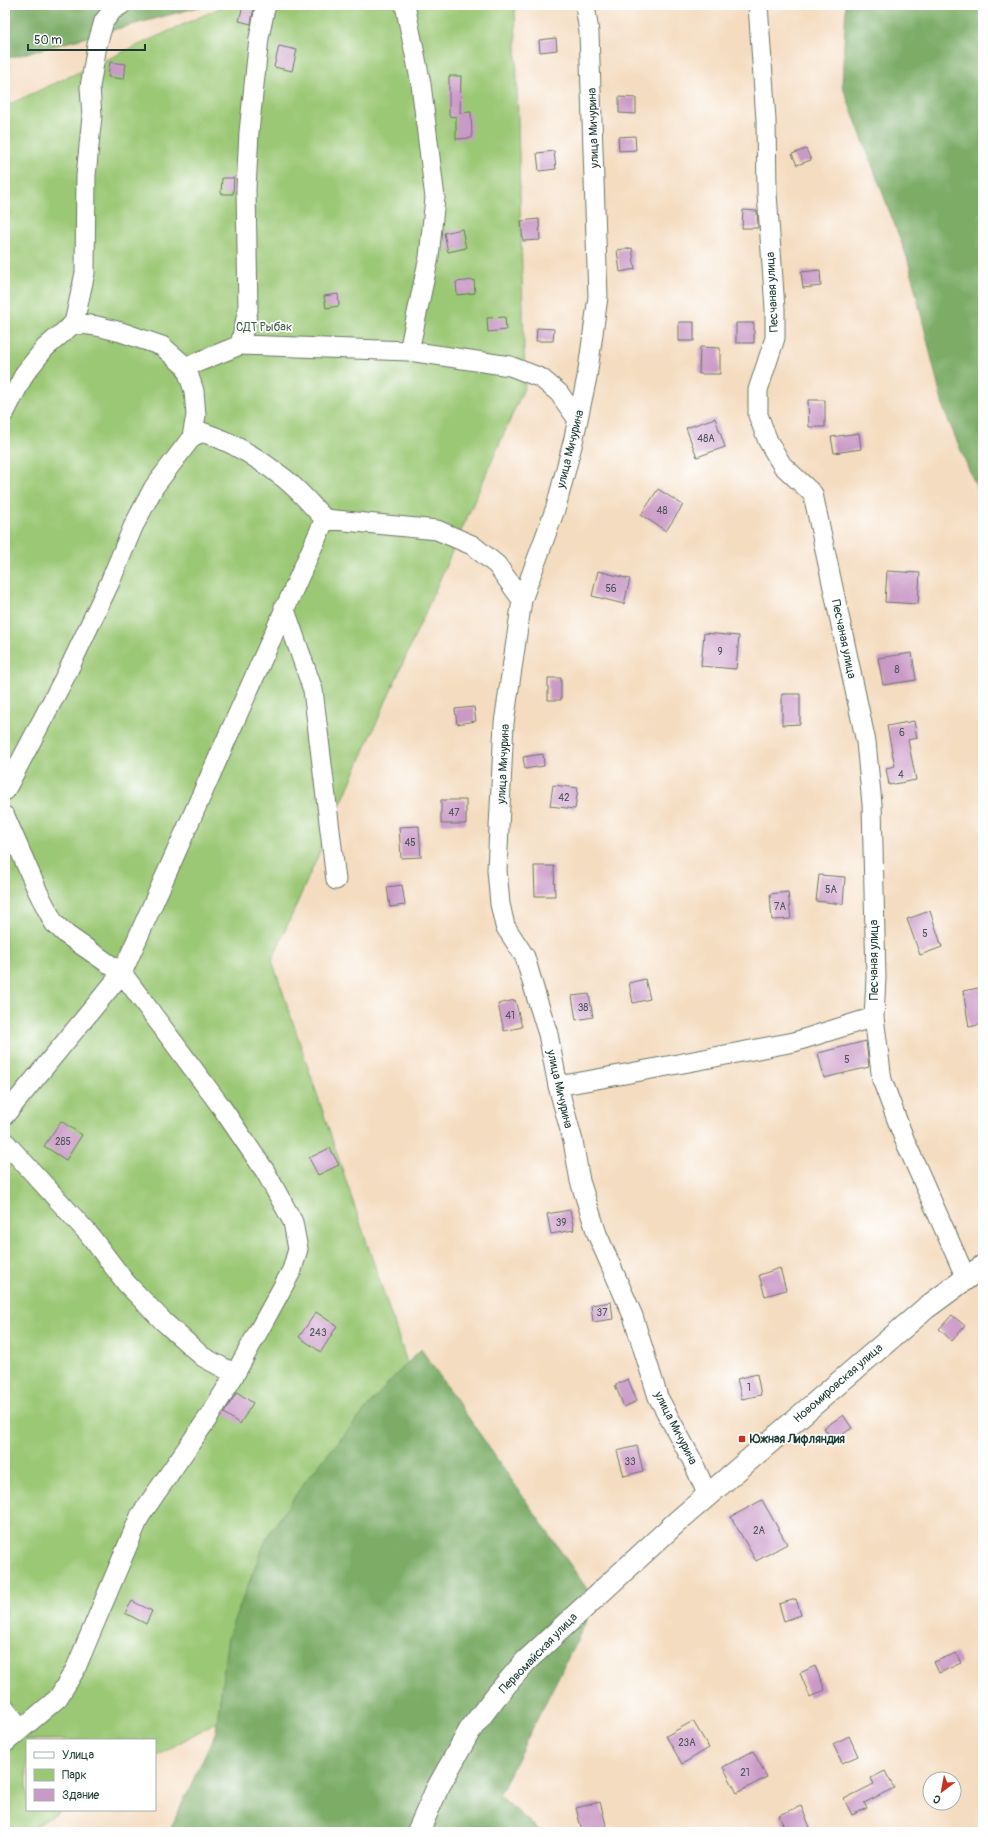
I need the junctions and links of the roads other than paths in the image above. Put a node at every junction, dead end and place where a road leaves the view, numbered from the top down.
1 (121, 5) edge
2 (268, 5) edge
3 (405, 5) edge
4 (585, 5) edge
5 (758, 5) edge
6 (74, 323) junction
7 (240, 345) junction
8 (409, 351) junction
9 (186, 367) junction
10 (5, 412) edge
11 (578, 420) junction
12 (192, 437) junction
13 (324, 519) junction
14 (522, 600) junction
15 (284, 607) junction
16 (5, 791) edge
17 (5, 816) edge
18 (336, 880) dead end
19 (122, 973) junction
20 (874, 1017) junction
21 (558, 1086) junction
22 (6, 1108) edge
23 (5, 1142) edge
24 (975, 1272) edge
25 (236, 1374) junction
26 (708, 1496) junction
27 (679, 1520) joint
28 (5, 1708) edge
29 (21, 1729) junction
30 (5, 1743) edge
31 (418, 1832) edge

1 - 6 street
2 - 7 street
3 - 8 street
4 - 11 street, улица Мичурина
5 - 20 street, Песчаная улица
6 - 9 street
6 - 10 street
7 - 8 street
7 - 9 street
8 - 11 street
9 - 12 street
11 - 14 street, улица Мичурина
12 - 13 street
12 - 16 street
13 - 14 street
13 - 15 street
14 - 21 street, улица Мичурина
15 - 18 street
15 - 19 street
17 - 19 street
19 - 22 street
19 - 25 street
20 - 21 street
20 - 24 street, Песчаная улица
21 - 26 street, улица Мичурина
23 - 25 street
24 - 26 main road, Новомировская улица
25 - 29 street
26 - 27 main road, Новомировская улица
27 - 31 main road, Первомайская улица
28 - 29 street
29 - 30 street

